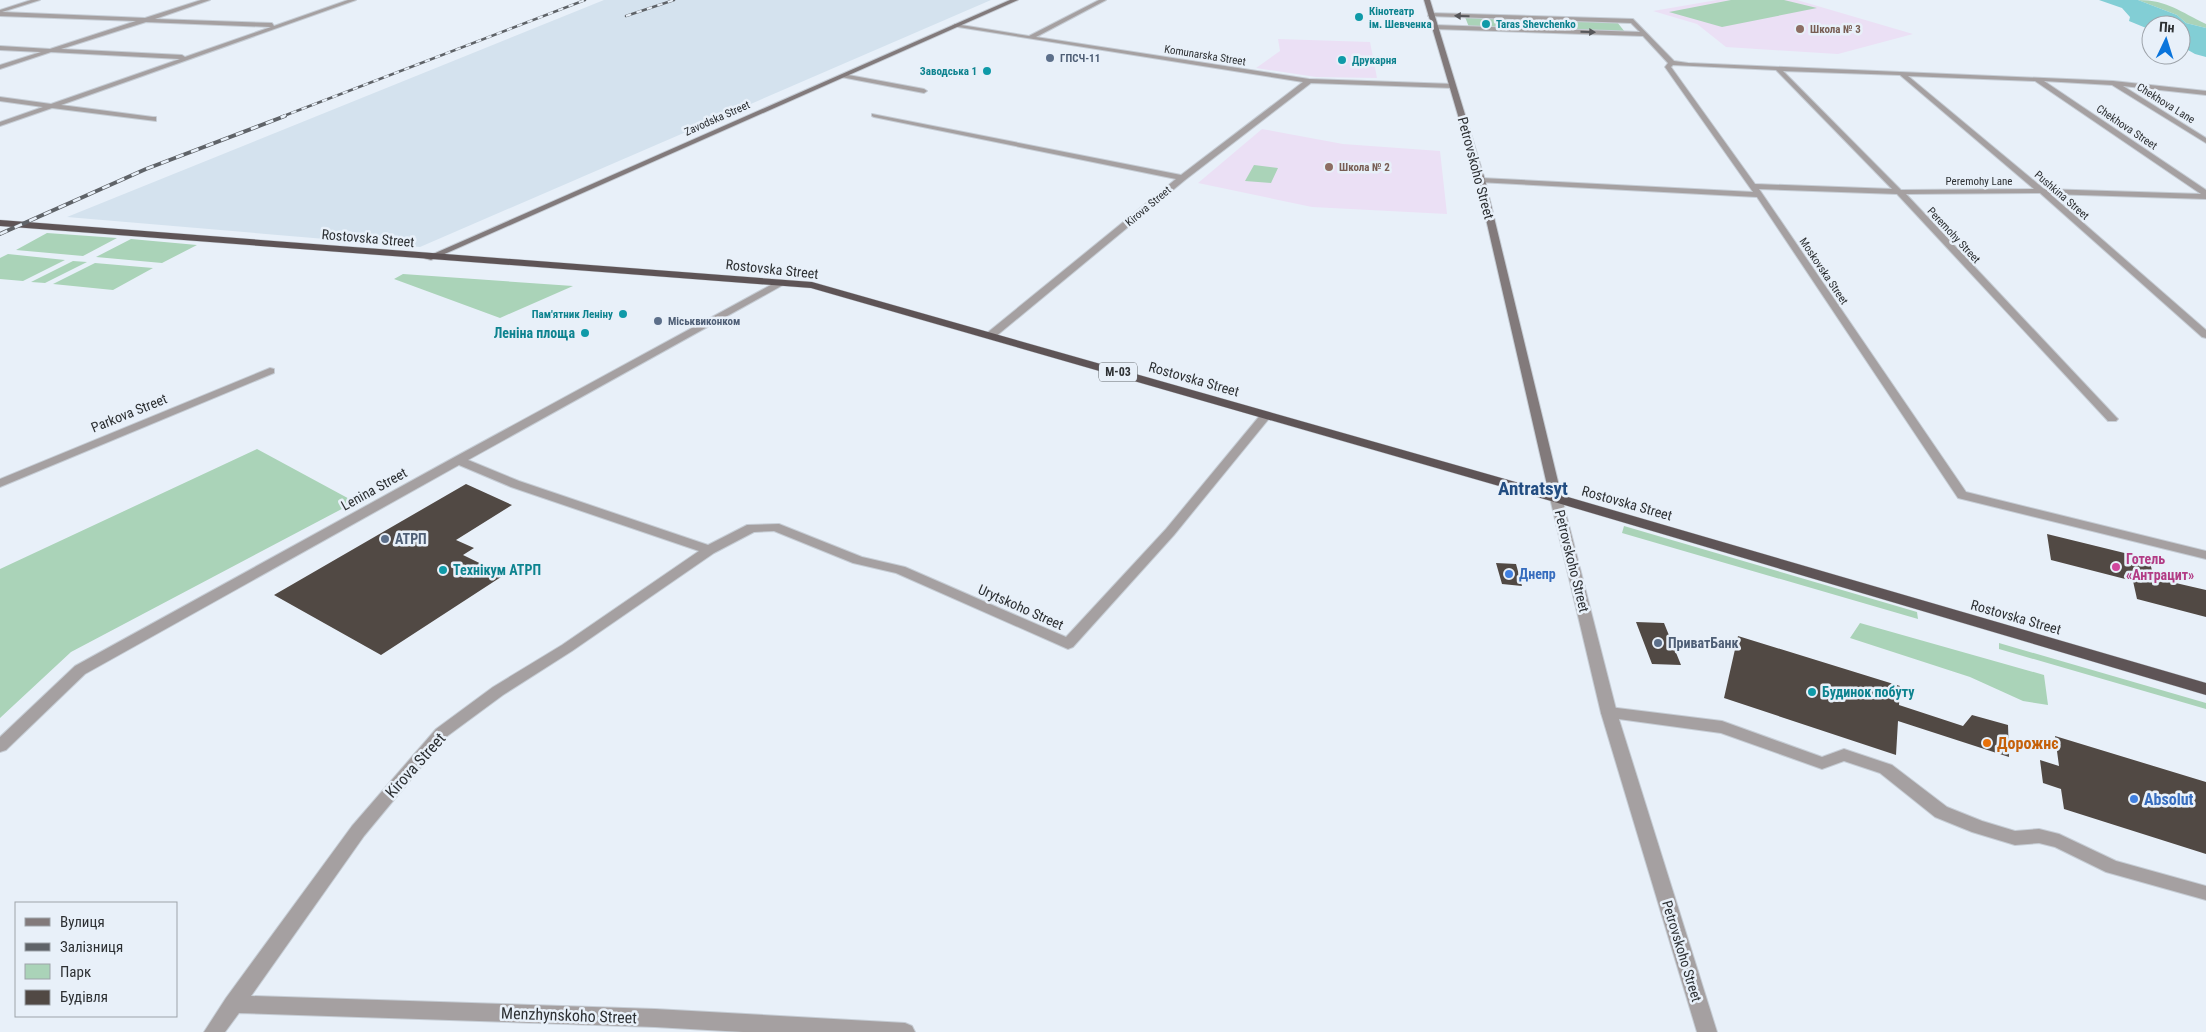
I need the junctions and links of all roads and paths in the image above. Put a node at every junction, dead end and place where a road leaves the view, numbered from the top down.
1 (37, 0) edge
2 (207, 0) edge
3 (353, 0) edge
4 (1015, 0) edge
5 (1102, 0) edge
6 (1427, 0) edge
7 (0, 13) edge
8 (1430, 15) junction
9 (148, 20) junction
10 (279, 25) junction
11 (955, 26) junction
12 (1434, 27) junction
13 (1646, 34) junction
14 (1029, 38) junction
15 (0, 48) edge
16 (53, 51) junction
17 (190, 57) junction
18 (1672, 63) junction
19 (0, 68) edge
20 (1777, 68) junction
21 (1901, 73) junction
22 (843, 76) junction
23 (2035, 79) junction
24 (1309, 81) junction
25 (2113, 83) junction
26 (1453, 86) junction
27 (924, 91) dead end
28 (2206, 93) edge
29 (0, 99) edge
30 (52, 105) junction
31 (874, 115) dead end
32 (154, 119) dead end
33 (0, 124) edge
34 (2206, 141) edge
35 (1182, 178) junction
36 (1481, 180) junction
37 (1753, 186) junction
38 (2042, 191) junction
39 (1899, 192) junction
40 (1759, 195) junction
41 (2206, 196) edge
42 (0, 223) edge
43 (428, 258) junction
44 (780, 283) junction
45 (991, 335) junction
46 (2206, 335) edge
47 (270, 371) dead end
48 (1266, 415) junction
49 (2112, 418) dead end
50 (457, 460) junction
51 (0, 483) edge
52 (1556, 498) junction
53 (709, 550) junction
54 (2206, 555) edge
55 (2206, 689) edge
56 (1609, 713) junction
57 (0, 746) edge
58 (2206, 893) edge
59 (233, 1004) junction
60 (214, 1032) edge
61 (904, 1032) edge
62 (1707, 1032) edge

1 - 7 street
2 - 9 street
3 - 10 street
4 - 11 main road, Zavodska Street
5 - 14 street
6 - 8 main road, Petrovskoho Street
7 - 9 street
8 - 12 main road, Petrovskoho Street
13 -> 8 street
9 - 10 street
9 - 16 street
10 - 17 street
11 - 14 street, Komunarska Street
11 - 22 main road, Zavodska Street
12 -> 13 street
12 - 26 main road, Petrovskoho Street
13 - 18 street
14 - 24 street, Komunarska Street
15 - 16 street
16 - 17 street
16 - 19 street
17 - 30 street
18 - 20 street
18 - 37 street, Moskovska Street
20 - 21 street
20 - 39 street, Peremohy Street
21 - 23 street
21 - 38 street, Pushkina Street
22 - 27 street
22 - 43 main road, Zavodska Street
23 - 25 street
23 - 41 street, Chekhova Street
24 - 26 street, Komunarska Street
24 - 35 street, Kirova Street
25 - 28 street
25 - 34 street, Chekhova Lane
26 - 36 main road, Petrovskoho Street
29 - 30 street
30 - 32 street
30 - 33 street
31 - 35 street
35 - 45 street, Kirova Street
36 - 40 street
36 - 52 main road, Petrovskoho Street
37 - 39 street, Peremohy Lane
37 - 40 street, Moskovska Street
38 - 39 street, Peremohy Lane
38 - 41 street, Peremohy Lane
38 - 46 street, Pushkina Street
39 - 49 street, Peremohy Street
40 - 54 street, Moskovska Street
42 - 43 highway, Rostovska Street / М-03
43 - 44 highway, Rostovska Street / М-03
44 - 45 highway, Rostovska Street / М-03
44 - 50 street, Lenina Street
45 - 48 highway, Rostovska Street / М-03
47 - 51 street, Parkova Street
48 - 52 highway, Rostovska Street / М-03
48 - 53 street, Urytskoho Street
50 - 53 street
50 - 57 street, Lenina Street
52 - 55 highway, Rostovska Street / М-03
52 - 56 street, Petrovskoho Street
53 - 59 street, Kirova Street
56 - 58 street
56 - 62 street, Petrovskoho Street
59 - 60 street, Kirova Street
59 - 61 street, Menzhynskoho Street

